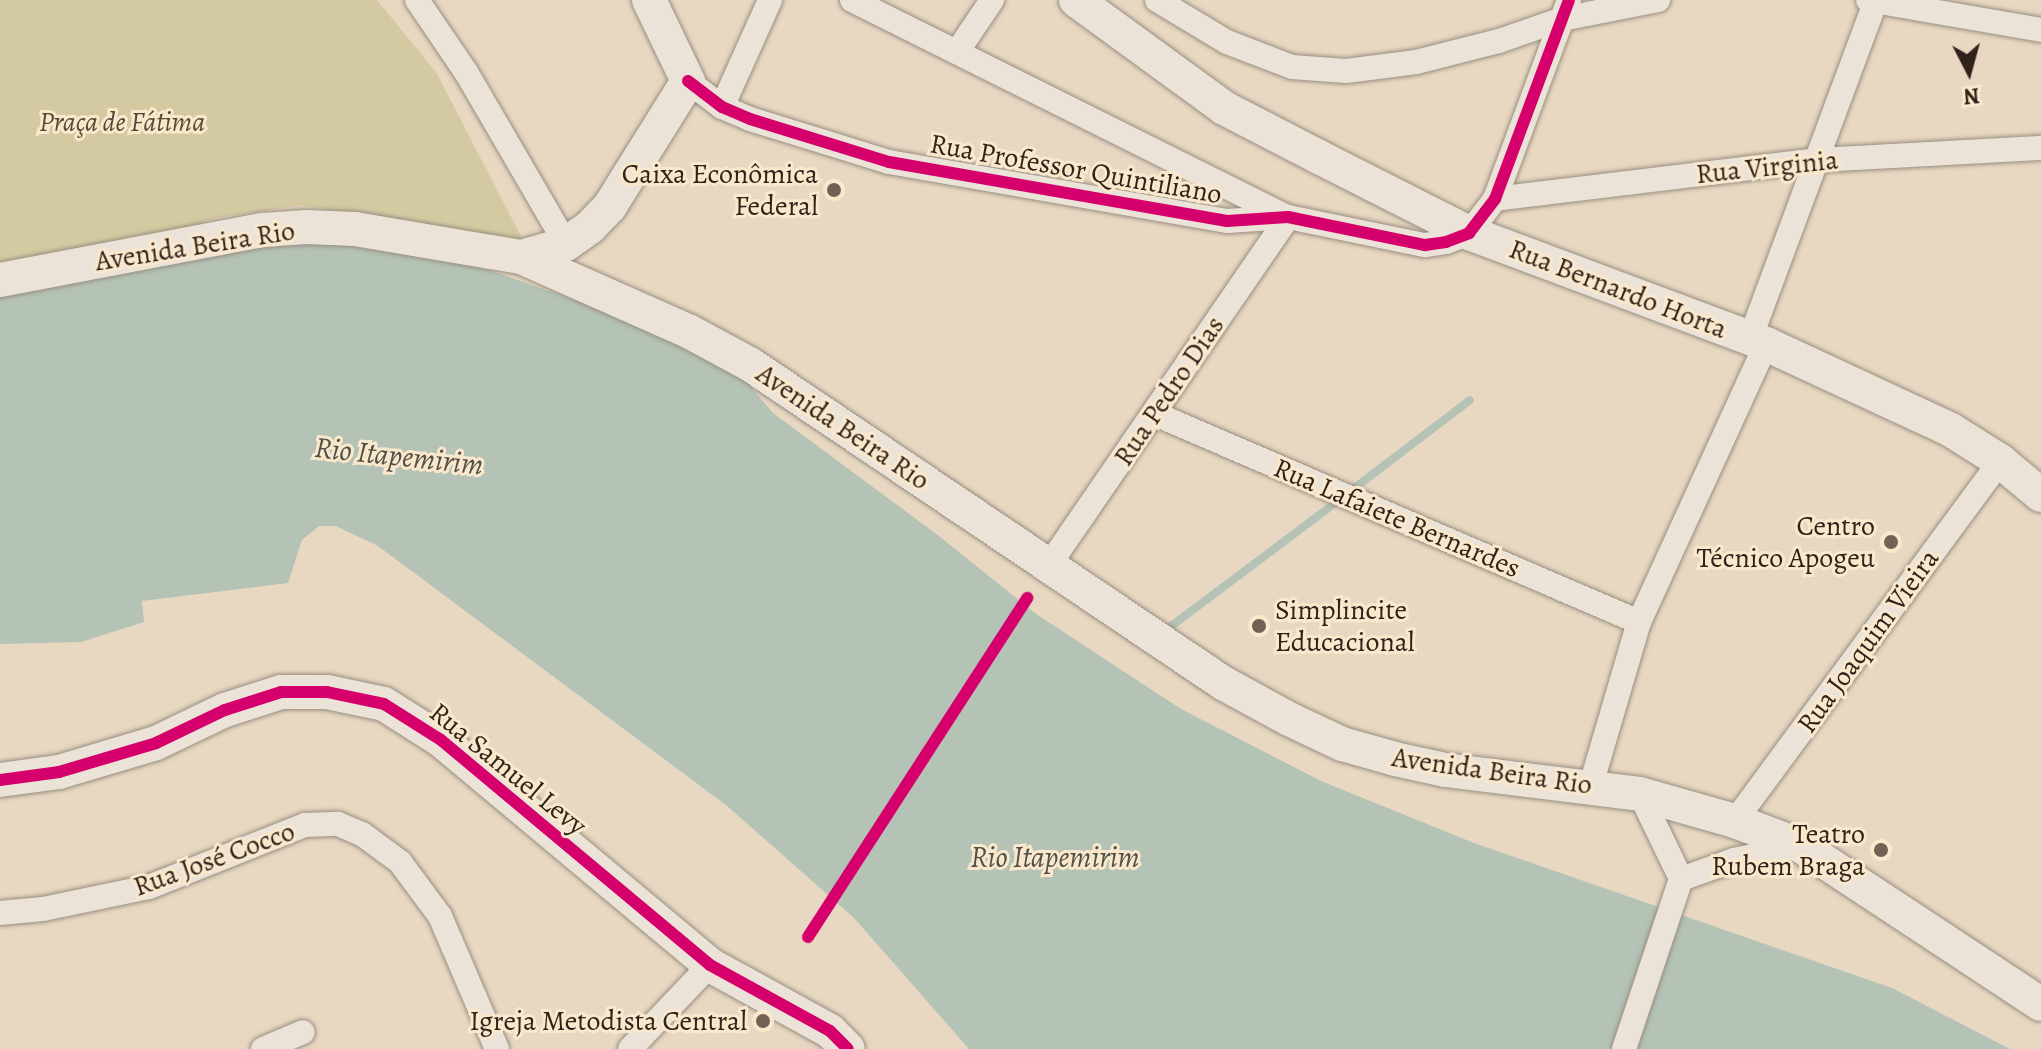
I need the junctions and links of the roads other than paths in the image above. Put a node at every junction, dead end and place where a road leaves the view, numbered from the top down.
1 (417, 0) edge
2 (649, 0) edge
3 (770, 0) edge
4 (852, 0) edge
5 (992, 0) edge
6 (1076, 0) edge
7 (1157, 0) edge
8 (1658, 0) edge
9 (1868, 0) edge
10 (1876, 1) edge
11 (1566, 10) edge
12 (2041, 30) edge
13 (957, 52) junction
14 (688, 81) junction
15 (722, 107) junction
16 (2041, 148) edge
17 (1817, 160) junction
18 (1495, 199) junction
19 (1288, 217) junction
20 (1469, 233) junction
21 (566, 244) junction
22 (521, 257) junction
23 (0, 280) edge
24 (1758, 342) junction
25 (1155, 414) junction
26 (2000, 461) junction
27 (2041, 495) edge
28 (1049, 565) junction
29 (1639, 622) junction
30 (0, 780) edge
31 (1591, 785) junction
32 (1640, 794) junction
33 (1735, 821) junction
34 (1801, 846) junction
35 (1679, 884) junction
36 (0, 913) edge
37 (710, 965) junction
38 (2041, 1004) edge
39 (303, 1032) dead end
40 (263, 1049) edge
41 (497, 1049) edge
42 (630, 1049) edge
43 (848, 1049) edge
44 (1624, 1049) edge

1 - 21 street
2 - 14 main road, Rua Professor Quintiliano
3 - 15 street
4 - 13 street
5 - 13 street
6 - 20 main road, Rua Bernardo Horta
7 - 11 street
8 - 11 street
9 - 10 street
10 - 12 street
10 - 17 street
11 - 18 street
13 - 19 street
14 - 15 street, Rua Professor Quintiliano
14 - 21 main road
15 - 19 street, Rua Professor Quintiliano
16 - 17 street, Rua Virginia
17 - 18 street, Rua Virginia
17 - 24 street
18 - 20 street
19 - 20 street, Rua Professor Quintiliano
19 - 25 street, Rua Pedro Dias
20 - 24 main road, Rua Bernardo Horta
21 - 22 main road
22 - 23 main road, Avenida Beira Rio
22 - 28 main road, Avenida Beira Rio
24 - 26 main road, Rua Bernardo Horta
24 - 29 street
25 - 28 street, Rua Pedro Dias
25 - 29 street, Rua Lafaiete Bernardes
26 - 27 main road, Rua Bernardo Horta
26 - 33 street, Rua Joaquim Vieira
28 - 31 main road, Avenida Beira Rio
29 - 31 street
30 - 37 main road, Rua Samuel Levy
31 - 32 main road, Avenida Beira Rio
32 - 33 main road, Avenida Beira Rio
32 - 35 street
33 - 34 main road, Avenida Beira Rio
34 - 35 street
34 - 38 main road, Avenida Beira Rio
35 - 44 street
36 - 41 street, Rua José Cocco
37 - 42 street
37 - 43 main road, Rua Samuel Levy
39 - 40 street

